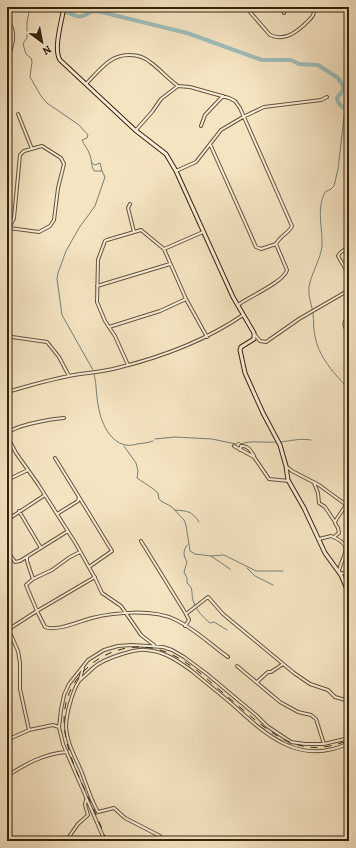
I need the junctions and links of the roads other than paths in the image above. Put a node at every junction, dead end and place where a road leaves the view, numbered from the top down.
1 (64, 7) edge
2 (249, 7) edge
3 (281, 7) edge
4 (315, 7) edge
5 (284, 13) dead end
6 (7, 20) edge
7 (7, 61) edge
8 (86, 84) junction
9 (178, 86) junction
10 (223, 96) junction
11 (327, 97) dead end
12 (18, 114) dead end
13 (243, 117) junction
14 (201, 126) dead end
15 (136, 130) junction
16 (210, 144) junction
17 (32, 149) junction
18 (176, 171) junction
19 (130, 204) dead end
20 (10, 228) junction
21 (7, 230) edge
22 (134, 232) junction
23 (203, 232) junction
24 (276, 244) junction
25 (349, 246) edge
26 (164, 249) junction
27 (170, 264) junction
28 (349, 275) edge
29 (97, 286) junction
30 (349, 290) edge
31 (186, 299) junction
32 (238, 305) junction
33 (243, 315) junction
34 (349, 317) edge
35 (109, 327) junction
36 (7, 331) edge
37 (349, 334) edge
38 (255, 335) junction
39 (206, 337) junction
40 (128, 365) junction
41 (69, 376) junction
42 (7, 392) edge
43 (64, 418) dead end
44 (7, 435) edge
45 (234, 446) dead end
46 (240, 450) junction
47 (254, 457) junction
48 (55, 458) dead end
49 (286, 466) junction
50 (28, 470) junction
51 (7, 480) edge
52 (289, 482) junction
53 (314, 482) junction
54 (45, 495) junction
55 (79, 497) junction
56 (346, 505) junction
57 (349, 509) edge
58 (19, 511) junction
59 (57, 514) junction
60 (7, 520) edge
61 (335, 522) junction
62 (68, 531) junction
63 (333, 537) junction
64 (319, 539) junction
65 (141, 541) dead end
66 (41, 548) junction
67 (7, 550) edge
68 (348, 551) edge
69 (80, 552) junction
70 (27, 557) junction
71 (89, 567) junction
72 (339, 572) junction
73 (349, 574) edge
74 (94, 577) junction
75 (33, 579) junction
76 (349, 594) edge
77 (37, 611) junction
78 (126, 612) junction
79 (186, 614) junction
80 (7, 626) edge
81 (185, 626) junction
82 (9, 629) junction
83 (157, 647) junction
84 (228, 657) dead end
85 (283, 664) junction
86 (237, 666) dead end
87 (83, 667) junction
88 (80, 680) junction
89 (257, 682) junction
90 (349, 701) edge
91 (59, 727) junction
92 (29, 730) junction
93 (349, 738) edge
94 (7, 740) edge
95 (349, 743) edge
96 (324, 744) junction
97 (66, 752) junction
98 (7, 776) edge
99 (86, 798) junction
100 (66, 841) edge
101 (105, 841) edge
102 (164, 841) edge

1 - 8 street
2 - 4 street
3 - 5 street
6 - 7 street
8 - 9 street
8 - 15 street
9 - 10 street
9 - 15 street
10 - 13 street
10 - 14 street
11 - 13 street
12 - 17 street
13 - 16 street
13 - 24 street
15 - 18 street
16 - 18 street
16 - 24 street
17 - 20 street
17 - 20 street
18 - 23 street
19 - 22 street
20 - 21 street
22 - 26 street
22 - 29 street
23 - 26 street
23 - 32 street
24 - 32 street
25 - 28 street
26 - 27 street
27 - 29 street
27 - 31 street
29 - 35 street
30 - 38 street
31 - 35 street
31 - 39 street
32 - 33 street
33 - 38 street
33 - 39 street
34 - 37 street
35 - 40 street
36 - 41 street
38 - 49 street
39 - 40 street
40 - 41 street
41 - 42 street
43 - 44 street
44 - 50 street
45 - 46 street
46 - 47 street
46 - 47 street
47 - 52 street
48 - 55 street
49 - 52 street
49 - 53 street
50 - 51 street
50 - 54 street
52 - 64 street
53 - 56 street
53 - 61 street
54 - 58 street
54 - 59 street
55 - 59 street
55 - 71 street
56 - 57 street
56 - 61 street
58 - 60 street
58 - 66 street
59 - 62 street
61 - 63 street
62 - 66 street
62 - 69 street
63 - 64 street
63 - 68 street
64 - 72 street
65 - 79 street
66 - 70 street
67 - 70 street
68 - 72 street
69 - 71 street
69 - 75 street
70 - 75 street
71 - 74 street
72 - 73 street
72 - 76 street
74 - 77 street
74 - 78 street
75 - 77 street
77 - 78 street
77 - 82 street
78 - 81 street
78 - 83 street
79 - 81 street
79 - 85 street
80 - 82 street
81 - 84 street
82 - 92 street
83 - 87 street
83 - 96 street
85 - 89 street
85 - 90 street
86 - 89 street
87 - 88 street
87 - 91 street
88 - 95 street
88 - 102 street
89 - 96 street
91 - 92 street
91 - 97 street
92 - 94 street
93 - 96 street
97 - 98 street
97 - 99 street
99 - 100 street
99 - 101 street

